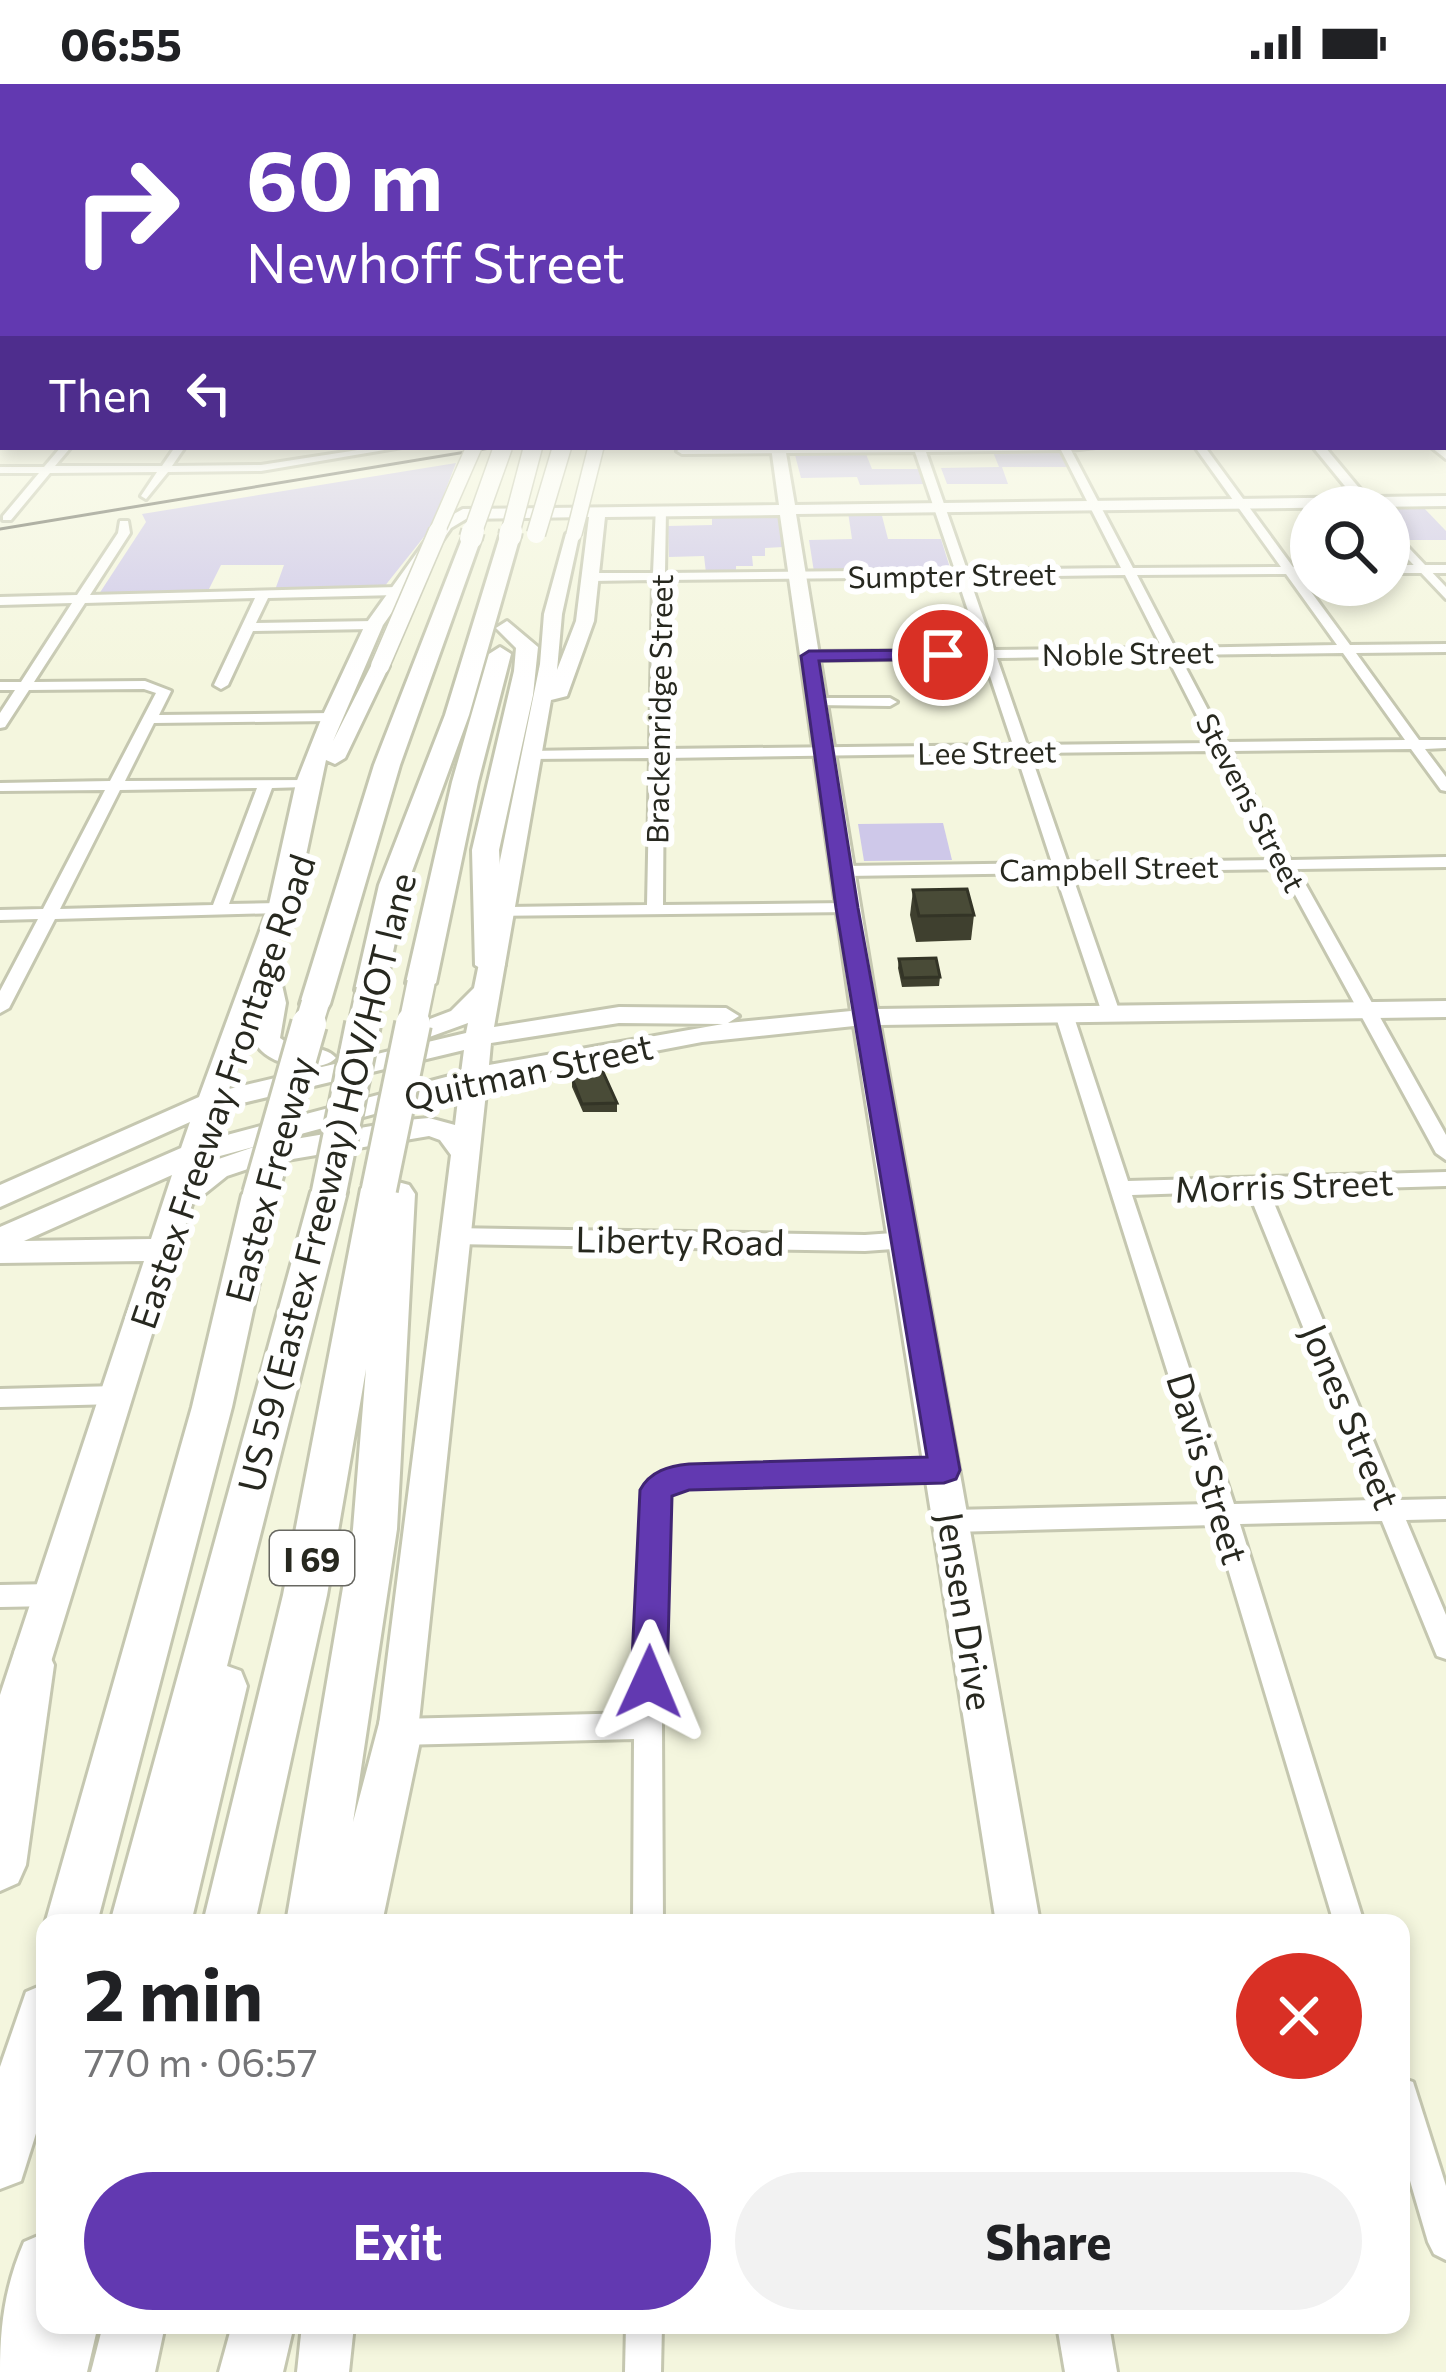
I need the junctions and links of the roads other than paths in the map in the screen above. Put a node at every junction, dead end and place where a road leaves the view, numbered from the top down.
1 (166, 468) junction
2 (262, 468) edge
3 (465, 468) edge
4 (496, 468) edge
5 (531, 468) edge
6 (554, 468) edge
7 (591, 468) edge
8 (781, 468) edge
9 (927, 468) edge
10 (1075, 468) edge
11 (1215, 468) edge
12 (0, 470) edge
13 (47, 470) junction
14 (146, 496) dead end
15 (1446, 501) edge
16 (1240, 503) junction
17 (1410, 503) edge
18 (1290, 504) edge
19 (1094, 505) junction
20 (941, 506) junction
21 (786, 508) junction
22 (660, 509) junction
23 (598, 510) junction
24 (8, 518) dead end
25 (124, 523) dead end
26 (526, 542) junction
27 (1410, 555) edge
28 (1446, 568) edge
29 (1410, 569) edge
30 (1422, 569) junction
31 (1289, 570) junction
32 (226, 572) dead end
33 (1131, 572) junction
34 (964, 574) junction
35 (800, 575) junction
36 (660, 577) junction
37 (592, 578) junction
38 (398, 591) junction
39 (264, 593) junction
40 (1446, 595) edge
41 (214, 598) junction
42 (80, 600) junction
43 (0, 601) edge
44 (374, 625) junction
45 (248, 626) junction
46 (1446, 648) edge
47 (1346, 649) junction
48 (1174, 651) junction
49 (991, 654) junction
50 (809, 656) junction
51 (221, 685) dead end
52 (0, 686) edge
53 (24, 686) junction
54 (818, 702) junction
55 (890, 702) dead end
56 (332, 717) junction
57 (152, 719) junction
58 (0, 724) edge
59 (1446, 744) edge
60 (1415, 745) junction
61 (1221, 748) junction
62 (1024, 750) junction
63 (827, 752) junction
64 (660, 754) junction
65 (529, 755) junction
66 (307, 783) junction
67 (266, 784) junction
68 (118, 786) junction
69 (1446, 787) edge
70 (0, 788) edge
71 (1446, 862) edge
72 (1287, 865) junction
73 (1064, 868) junction
74 (845, 871) junction
75 (279, 908) junction
76 (847, 908) junction
77 (655, 909) junction
78 (220, 910) junction
79 (501, 912) junction
80 (52, 914) junction
81 (0, 915) edge
82 (262, 949) junction
83 (488, 978) junction
84 (0, 1008) edge
85 (1446, 1009) edge
86 (1367, 1010) junction
87 (1111, 1012) junction
88 (1064, 1014) junction
89 (717, 1016) junction
90 (868, 1017) junction
91 (479, 1036) junction
92 (610, 1051) junction
93 (475, 1078) junction
94 (211, 1102) junction
95 (193, 1154) junction
96 (465, 1154) junction
97 (1446, 1154) edge
98 (1446, 1179) edge
99 (1256, 1185) junction
100 (388, 1188) junction
101 (1121, 1188) junction
102 (0, 1197) edge
103 (179, 1199) junction
104 (452, 1237) junction
105 (0, 1240) edge
106 (907, 1240) junction
107 (163, 1250) junction
108 (0, 1252) edge
109 (308, 1270) junction
110 (117, 1395) junction
111 (0, 1398) edge
112 (944, 1470) junction
113 (1392, 1510) junction
114 (1446, 1510) edge
115 (1224, 1512) junction
116 (952, 1521) junction
117 (53, 1595) junction
118 (0, 1596) edge
119 (1446, 1647) edge
120 (31, 1665) junction
121 (648, 1726) junction
122 (398, 1732) junction
123 (0, 1748) edge
124 (0, 1865) edge
125 (73, 1914) edge
126 (138, 1914) edge
127 (167, 1914) edge
128 (231, 1914) edge
129 (315, 1914) edge
130 (358, 1914) edge
131 (376, 1914) edge
132 (648, 1914) edge
133 (1017, 1914) edge
134 (1346, 1914) edge
135 (36, 2041) edge
136 (1410, 2124) edge
137 (0, 2160) edge
138 (1446, 2242) edge
139 (36, 2297) edge
140 (65, 2334) edge
141 (132, 2334) edge
142 (241, 2334) edge
143 (263, 2334) edge
144 (265, 2334) edge
145 (327, 2334) edge
146 (644, 2334) edge
147 (1085, 2334) edge
148 (16, 2372) edge
149 (55, 2372) edge
150 (123, 2372) edge
151 (235, 2372) edge
152 (251, 2372) edge
153 (262, 2372) edge
154 (323, 2372) edge
155 (644, 2372) edge
156 (1091, 2372) edge

1 - 2 street
1 - 13 street
1 - 14 street
3 - 75 main road, Eastex Freeway Frontage Road, bridge
4 - 125 highway, Eastex Freeway, bridge
5 - 26 highway, US 59 (Eastex Freeway) HOV/HOT lane, bridge
6 - 26 highway, bridge
7 - 65 main road, bridge
8 - 21 main road, Jensen Drive
9 - 20 street
10 - 19 street, Stevens Street
11 - 16 street
12 - 13 street
13 - 24 street
15 - 17 main road
16 - 18 main road
16 - 19 main road
16 - 31 street
19 - 20 main road
19 - 33 street, Stevens Street
20 - 21 main road
20 - 34 street
21 - 22 main road
21 - 35 main road, Jensen Drive
22 - 23 main road
22 - 36 street, Brackenridge Street
23 - 37 main road
23 - 38 main road
25 - 42 street
26 - 109 highway, US 59 (Eastex Freeway) HOV/HOT lane, bridge
27 - 30 street
28 - 30 street
29 - 30 street
30 - 40 street
31 - 33 street, Sumpter Street
31 - 47 street
32 - 41 street
33 - 34 street, Sumpter Street
33 - 48 street, Stevens Street
34 - 35 street, Sumpter Street
34 - 49 street
35 - 36 street, Sumpter Street
35 - 50 main road, Jensen Drive
36 - 37 street, Sumpter Street
36 - 64 street, Brackenridge Street
37 - 65 main road
38 - 39 street
38 - 44 main road
39 - 41 street
39 - 45 street
41 - 42 street
42 - 43 street
42 - 53 street
44 - 45 street
44 - 56 main road
45 - 51 street
46 - 47 street, Noble Street
47 - 48 street, Noble Street
47 - 60 street
48 - 49 street, Noble Street
48 - 61 street, Stevens Street
49 - 50 street, Noble Street
49 - 62 street
50 - 54 main road, Jensen Drive
52 - 53 street
53 - 57 street
53 - 58 street
54 - 55 street
54 - 63 main road, Jensen Drive
56 - 57 street
56 - 66 main road
57 - 68 street
59 - 60 street, Lee Street
60 - 61 street, Lee Street
60 - 69 street
61 - 62 street, Lee Street
61 - 72 street, Stevens Street
62 - 63 street, Lee Street
62 - 73 street
63 - 64 street, Lee Street
63 - 74 main road, Jensen Drive
64 - 65 street, Lee Street
64 - 77 street, Brackenridge Street
65 - 79 main road
66 - 67 street
66 - 75 main road
67 - 68 street
67 - 78 street
68 - 70 street
68 - 80 street
71 - 72 street, Campbell Street
72 - 73 street, Campbell Street
72 - 86 street, Stevens Street
73 - 74 street, Campbell Street
73 - 87 street
74 - 76 main road, Jensen Drive
75 - 78 street
75 - 82 main road, Eastex Freeway Frontage Road
76 - 77 street
76 - 90 main road, Jensen Drive
77 - 79 street
78 - 80 street
79 - 83 main road
80 - 81 street
80 - 84 street
82 - 83 main road
82 - 94 main road, Eastex Freeway Frontage Road
83 - 91 main road
83 - 100 highway, I 69, bridge
85 - 86 main road, Quitman Street
86 - 87 main road, Quitman Street
86 - 97 street, Stevens Street
87 - 88 main road, Quitman Street
88 - 90 main road, Quitman Street
88 - 101 street, Davis Street
89 - 90 main road, Quitman Street
89 - 91 main road, Quitman Street
89 - 92 main road
90 - 92 main road, Quitman Street
90 - 106 main road, Jensen Drive
91 - 93 main road
91 - 94 main road, Quitman Street
92 - 93 main road, Quitman Street
93 - 95 main road, Quitman Street
93 - 96 main road
94 - 95 main road, Eastex Freeway Frontage Road
94 - 102 main road
95 - 103 main road, Eastex Freeway Frontage Road
95 - 105 main road
96 - 103 main road
96 - 104 main road
98 - 99 street, Morris Street
99 - 101 street, Morris Street
99 - 113 street, Jones Street
100 - 128 highway, I 69
100 - 129 highway
101 - 115 street, Davis Street
103 - 107 main road, Eastex Freeway Frontage Road
104 - 106 street, Liberty Road
104 - 122 main road
106 - 112 main road, Jensen Drive
107 - 108 main road
107 - 110 main road, Eastex Freeway Frontage Road
109 - 126 highway, US 59 (Eastex Freeway) HOV/HOT lane / I 69
109 - 127 highway, Eastex Freeway / I 69
110 - 111 street
110 - 117 main road, Eastex Freeway Frontage Road
112 - 116 main road, Jensen Drive
112 - 121 street
113 - 114 street
113 - 115 street
113 - 119 street, Jones Street
115 - 116 street
115 - 134 street, Davis Street
116 - 133 main road, Jensen Drive
117 - 118 street
117 - 120 main road, Eastex Freeway Frontage Road
120 - 123 main road, Eastex Freeway Frontage Road
120 - 124 highway
121 - 122 street
121 - 132 street
122 - 130 highway
122 - 131 main road
135 - 137 highway
136 - 138 street
139 - 148 highway
140 - 149 highway
141 - 150 highway
142 - 151 highway
143 - 152 highway
144 - 153 highway
145 - 154 main road
146 - 155 street
147 - 156 main road

